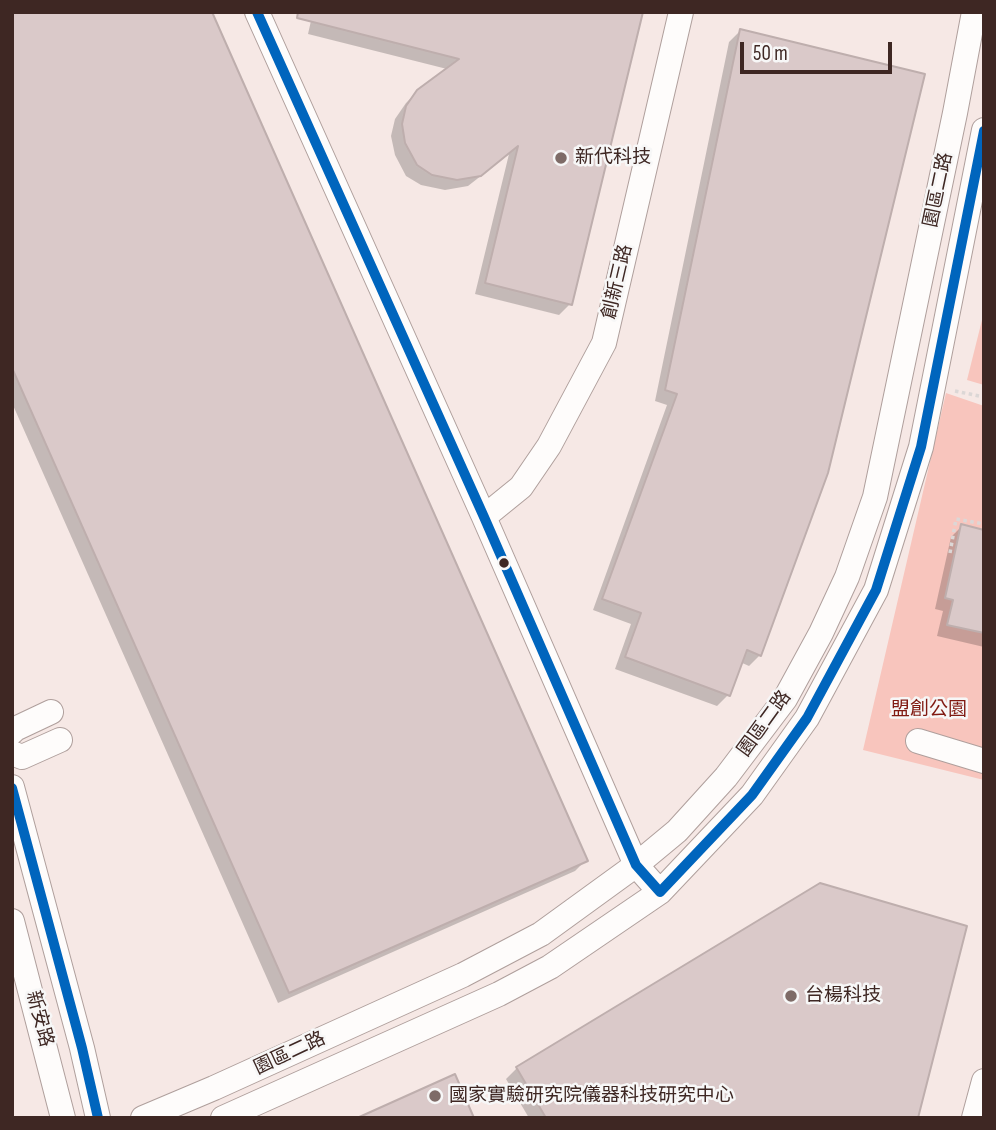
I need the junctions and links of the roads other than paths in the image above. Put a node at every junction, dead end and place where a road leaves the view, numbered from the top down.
1 (257, 12) edge
2 (681, 12) edge
3 (974, 12) edge
4 (956, 113) junction
5 (984, 119) edge
6 (984, 130) edge
7 (484, 517) junction
8 (51, 712) dead end
9 (12, 732) edge
10 (60, 740) dead end
11 (918, 741) dead end
12 (12, 753) edge
13 (984, 761) edge
14 (12, 787) edge
15 (636, 865) junction
16 (660, 892) junction
17 (12, 920) edge
18 (984, 1081) edge
19 (63, 1118) edge
20 (98, 1118) edge
21 (143, 1118) edge
22 (223, 1118) edge
23 (974, 1118) edge

1 - 7 street
2 - 7 street, 創新三路
3 - 4 street, 園區二路
4 - 5 street
4 - 15 street, 園區二路
6 - 16 street, 園區二路
7 - 15 street
8 - 9 street
10 - 12 street
11 - 13 street
14 - 20 street, 新安路
15 - 16 street
15 - 21 street, 園區二路
16 - 22 street, 園區二路
17 - 19 street, 新安路
18 - 23 street

